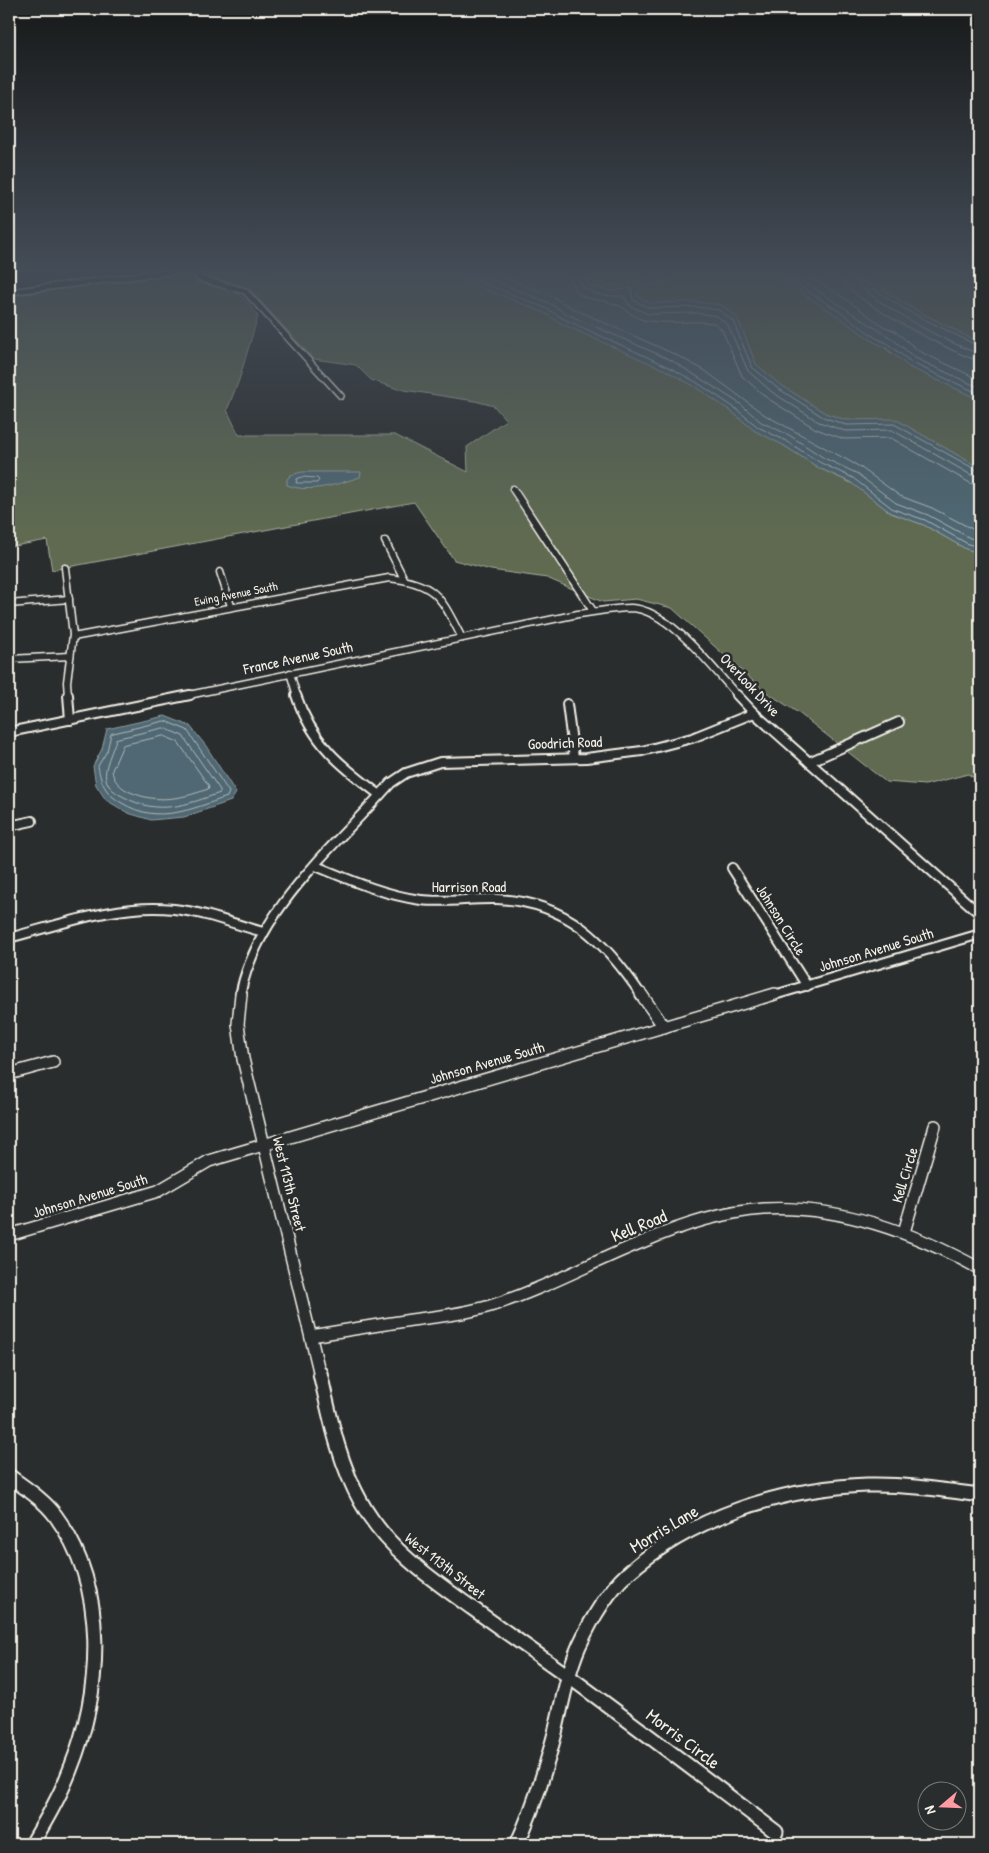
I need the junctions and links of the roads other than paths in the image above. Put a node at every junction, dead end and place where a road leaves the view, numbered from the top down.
1 (306, 357) edge
2 (341, 396) dead end
3 (513, 489) dead end
4 (385, 541) dead end
5 (65, 568) dead end
6 (220, 572) dead end
7 (404, 579) junction
8 (68, 599) junction
9 (9, 604) edge
10 (231, 606) junction
11 (593, 611) junction
12 (73, 637) junction
13 (462, 638) junction
14 (70, 656) junction
15 (9, 659) edge
16 (290, 673) junction
17 (567, 704) dead end
18 (754, 713) junction
19 (70, 720) junction
20 (899, 722) dead end
21 (9, 732) edge
22 (574, 758) junction
23 (810, 762) junction
24 (380, 795) junction
25 (32, 821) dead end
26 (9, 826) edge
27 (316, 866) junction
28 (732, 868) dead end
29 (980, 914) edge
30 (263, 932) junction
31 (980, 934) edge
32 (9, 938) edge
33 (806, 986) junction
34 (664, 1027) junction
35 (53, 1062) dead end
36 (9, 1074) edge
37 (935, 1126) dead end
38 (264, 1145) junction
39 (904, 1232) junction
40 (9, 1236) edge
41 (980, 1269) edge
42 (310, 1336) junction
43 (9, 1476) edge
44 (980, 1495) edge
45 (568, 1676) junction
46 (776, 1832) dead end
47 (32, 1844) edge
48 (517, 1844) edge

1 - 2 street
3 - 11 street
4 - 7 street
5 - 8 street
6 - 10 street
7 - 10 street, Ewing Avenue South
7 - 13 street, Ewing Avenue South
8 - 9 street
8 - 12 street
10 - 12 street, Ewing Avenue South
11 - 13 street, France Avenue South
11 - 18 street, Overlook Drive
12 - 14 street
13 - 16 street, France Avenue South
14 - 15 street
14 - 19 street
16 - 19 street, France Avenue South
16 - 24 street
17 - 22 street
18 - 22 street, Goodrich Road
18 - 23 street, Overlook Drive
19 - 21 street, France Avenue South
20 - 23 street
22 - 24 street, Goodrich Road
23 - 29 street, Overlook Drive
24 - 27 street, West 113th Street
25 - 26 street
27 - 30 street, West 113th Street
27 - 34 street, Harrison Road
28 - 33 street, Johnson Circle
30 - 32 street
30 - 38 street, West 113th Street
31 - 33 street, Johnson Avenue South
33 - 34 street, Johnson Avenue South
34 - 38 street, Johnson Avenue South
35 - 36 street
37 - 39 street, Kell Circle
38 - 40 street, Johnson Avenue South
38 - 42 street, West 113th Street
39 - 41 street, Kell Road
39 - 42 street, Kell Road
42 - 45 street, West 113th Street
43 - 47 street
44 - 45 street, Morris Lane
45 - 46 street, Morris Circle
45 - 48 street, Morris Lane

